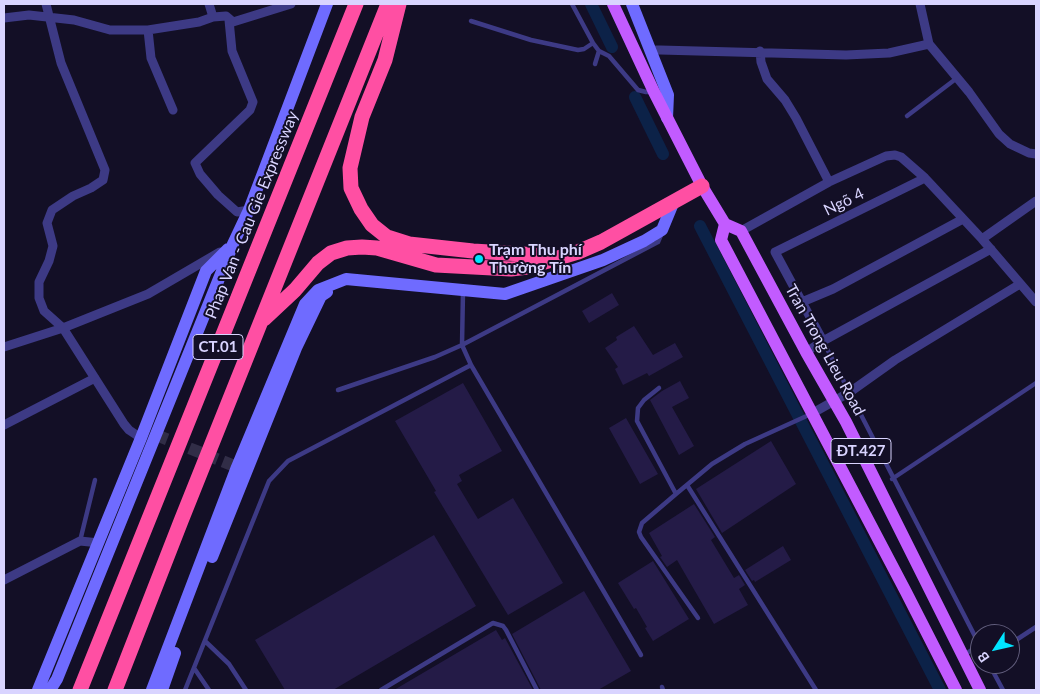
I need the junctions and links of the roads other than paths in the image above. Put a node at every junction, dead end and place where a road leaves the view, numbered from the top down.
1 (46, 4) edge
2 (209, 4) edge
3 (291, 4) edge
4 (327, 4) edge
5 (356, 4) edge
6 (388, 4) edge
7 (399, 4) edge
8 (572, 4) edge
9 (613, 4) edge
10 (632, 4) edge
11 (920, 4) edge
12 (50, 17) junction
13 (213, 17) junction
14 (4, 18) edge
15 (230, 20) junction
16 (471, 21) dead end
17 (148, 30) junction
18 (593, 43) junction
19 (929, 44) junction
20 (600, 51) junction
21 (760, 51) junction
22 (652, 54) junction
23 (595, 64) dead end
24 (957, 78) junction
25 (654, 92) junction
26 (173, 110) dead end
27 (907, 116) dead end
28 (667, 118) junction
29 (1036, 154) edge
30 (925, 178) junction
31 (829, 182) junction
32 (702, 186) junction
33 (674, 201) junction
34 (1036, 201) edge
35 (249, 210) junction
36 (963, 219) junction
37 (725, 224) junction
38 (662, 230) junction
39 (741, 230) junction
40 (982, 239) junction
41 (233, 244) junction
42 (991, 250) junction
43 (552, 259) junction
44 (346, 279) junction
45 (1020, 284) junction
46 (463, 291) junction
47 (802, 302) junction
48 (1036, 302) edge
49 (261, 322) junction
50 (63, 328) junction
51 (822, 342) junction
52 (462, 345) junction
53 (4, 347) edge
54 (806, 352) junction
55 (471, 365) junction
56 (95, 378) junction
57 (1036, 383) edge
58 (659, 388) dead end
59 (338, 390) dead end
60 (850, 392) junction
61 (835, 401) junction
62 (812, 414) junction
63 (4, 424) edge
64 (141, 438) junction
65 (882, 460) junction
66 (869, 468) junction
67 (892, 479) junction
68 (95, 480) dead end
69 (687, 485) junction
70 (676, 494) junction
71 (80, 541) junction
72 (99, 543) junction
73 (4, 580) edge
74 (698, 618) dead end
75 (970, 627) edge
76 (1036, 627) edge
77 (1020, 637) edge
78 (206, 642) junction
79 (970, 652) edge
80 (641, 655) dead end
81 (963, 656) junction
82 (194, 668) junction
83 (994, 674) edge
84 (38, 690) edge
85 (50, 690) edge
86 (80, 690) edge
87 (115, 690) edge
88 (152, 690) edge
89 (162, 690) edge
90 (185, 690) edge
91 (209, 690) edge
92 (246, 690) edge
93 (381, 690) edge
94 (537, 690) edge
95 (816, 690) edge
96 (956, 690) edge
97 (980, 690) edge
98 (1003, 690) edge

1 - 12 street
2 - 13 street
3 - 15 street
4 - 35 street
5 - 86 highway, Phap Van - Cau Gie Expressway / CT.01
6 - 49 highway, CT.01
7 - 43 highway
8 - 18 lane
9 - 25 main road, ĐT.427
10 - 22 street
11 - 19 street
12 - 14 street
12 - 17 street
12 - 50 street
13 - 15 street
13 - 17 street
15 - 35 street
16 - 18 lane
17 - 26 street
18 - 20 lane
19 - 21 street
19 - 24 street
20 - 23 lane
20 - 25 lane
21 - 22 street
21 - 31 street
22 - 28 street
24 - 27 lane
24 - 29 street
25 - 28 main road, ĐT.427
28 - 32 main road, ĐT.427
30 - 31 street
30 - 36 street
30 - 47 street, Ngõ 4
31 - 39 street
32 - 33 highway
32 - 37 main road, ĐT.427
33 - 38 street
33 - 43 highway
34 - 40 street
35 - 41 street
36 - 40 street
36 - 47 street
37 - 39 main road
37 - 62 main road, ĐT.427
38 - 46 street
38 - 52 lane
39 - 54 main road, Tran Trong Lieu Road / ĐT.427
40 - 42 street
41 - 50 street
41 - 64 street
41 - 85 street
42 - 45 street
42 - 51 street
43 - 49 highway
44 - 46 street
44 - 88 street
44 - 89 street
45 - 48 street
45 - 60 street
46 - 52 lane
47 - 51 street
49 - 87 highway, CT.01
50 - 53 street
50 - 56 street
51 - 54 street
51 - 60 lane
52 - 55 lane
52 - 59 lane
54 - 61 main road, Tran Trong Lieu Road / ĐT.427
55 - 78 lane
55 - 80 lane
56 - 63 street
56 - 64 street
57 - 67 lane
58 - 70 lane
60 - 61 street
60 - 65 lane
61 - 62 street
61 - 66 main road, Tran Trong Lieu Road / ĐT.427
62 - 69 lane
62 - 96 main road, ĐT.427
64 - 72 street
65 - 66 lane
65 - 67 lane
66 - 81 main road, Tran Trong Lieu Road / ĐT.427
67 - 75 lane
68 - 71 lane
69 - 70 lane
69 - 95 lane
70 - 74 lane
71 - 72 street
71 - 73 street
72 - 84 street
76 - 77 lane
78 - 82 lane
78 - 92 lane
79 - 81 lane
81 - 97 main road, Tran Trong Lieu Road / ĐT.427
82 - 90 lane
82 - 91 lane
83 - 98 lane
93 - 94 lane

